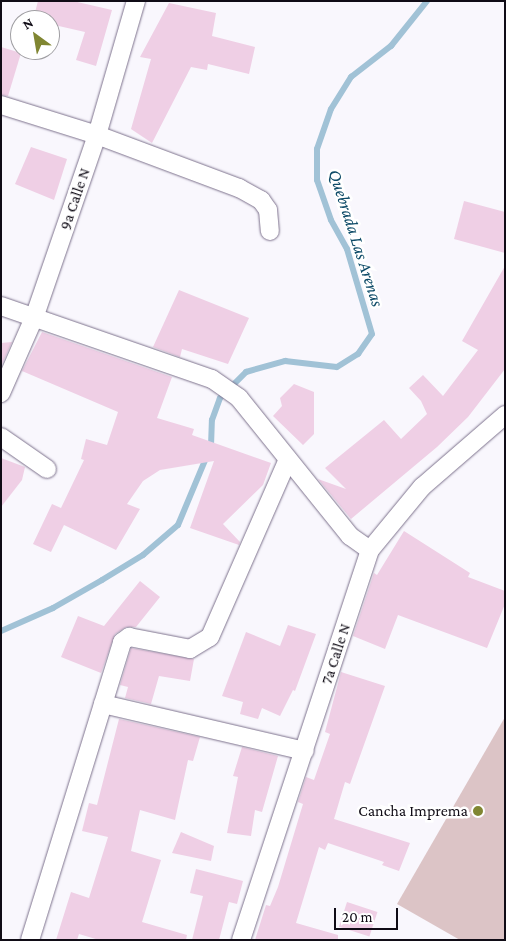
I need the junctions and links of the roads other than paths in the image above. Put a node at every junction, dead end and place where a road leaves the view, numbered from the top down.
1 (136, 1) edge
2 (1, 105) edge
3 (97, 136) junction
4 (270, 231) dead end
5 (1, 306) edge
6 (34, 318) junction
7 (1, 393) edge
8 (505, 415) edge
9 (1, 438) edge
10 (288, 459) junction
11 (47, 469) dead end
12 (370, 550) junction
13 (103, 704) junction
14 (305, 751) junction
15 (30, 940) edge
16 (241, 940) edge

1 - 3 street, 9a Calle N
2 - 3 street
3 - 4 street
3 - 6 street, 9a Calle N
5 - 6 street
6 - 7 street, 9a Calle N
6 - 10 street
8 - 12 street, 7a Calle N
9 - 11 street
10 - 12 street
10 - 13 street
12 - 14 street, 7a Calle N
13 - 14 street
13 - 15 street
14 - 16 street, 7a Calle N

